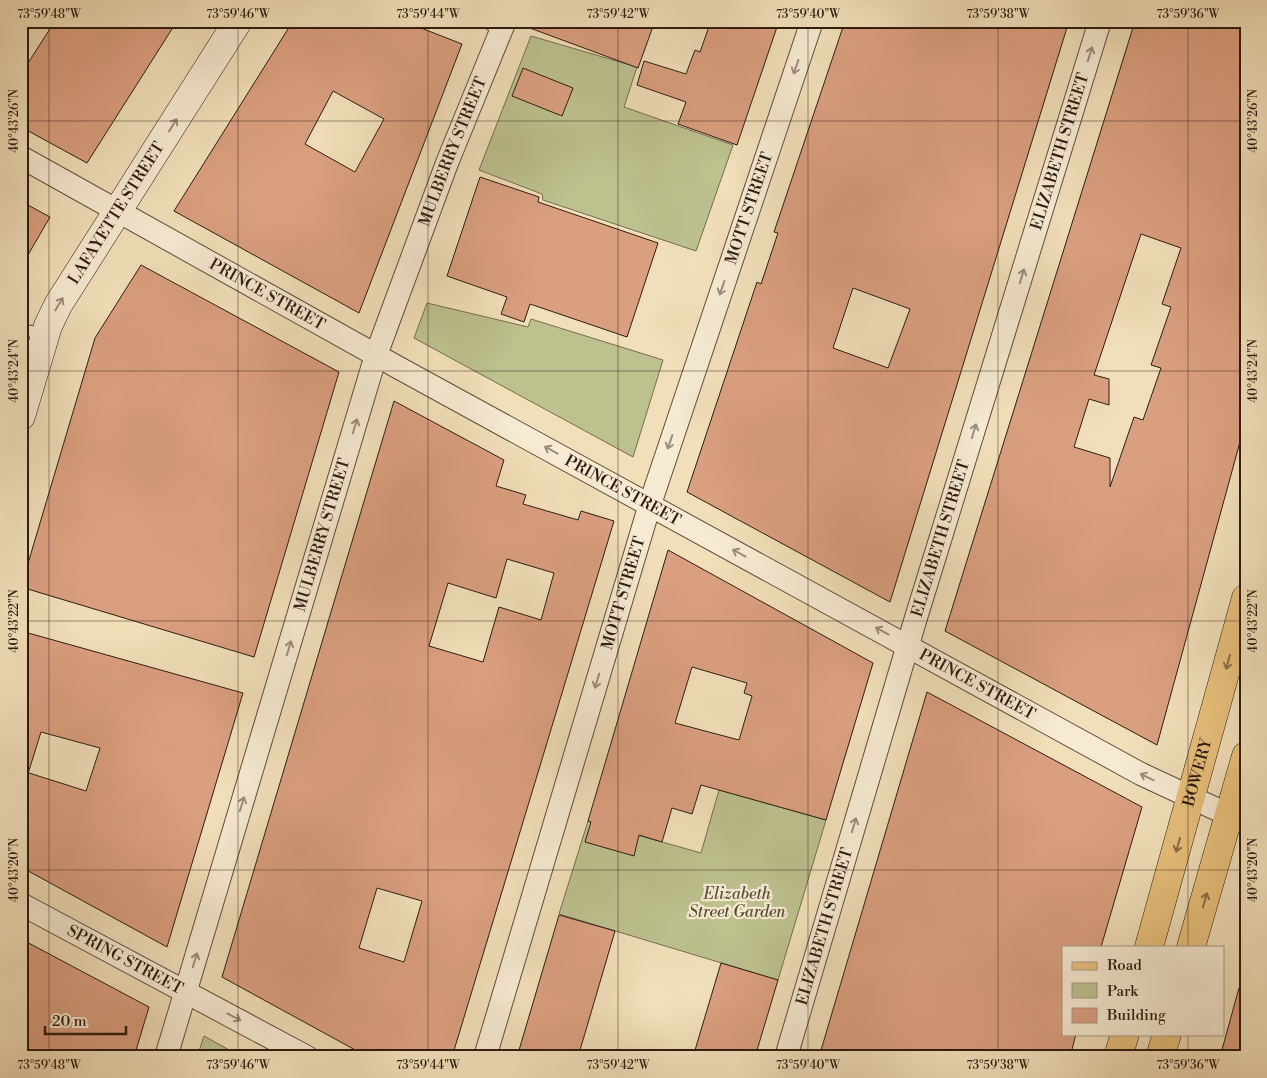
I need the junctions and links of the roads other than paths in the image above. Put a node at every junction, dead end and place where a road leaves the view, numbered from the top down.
1 (238, 21) edge
2 (812, 21) edge
3 (1100, 21) edge
4 (497, 25) edge
5 (21, 157) edge
6 (118, 210) junction
7 (33, 332) edge
8 (376, 355) junction
9 (21, 416) edge
10 (650, 504) junction
11 (1246, 598) edge
12 (908, 645) junction
13 (1246, 756) edge
14 (1191, 798) junction
15 (1229, 815) junction
16 (21, 904) edge
17 (1149, 946) edge
18 (1192, 946) edge
19 (186, 992) junction
20 (1124, 1036) edge
21 (1166, 1036) edge
22 (166, 1057) edge
23 (307, 1057) edge
24 (485, 1057) edge
25 (786, 1057) edge
26 (1118, 1057) edge
27 (1160, 1057) edge

6 -> 1 main road, LAFAYETTE STREET
2 -> 10 street, MOTT STREET
12 -> 3 street, ELIZABETH STREET
4 - 8 street, MULBERRY STREET
5 - 6 street, PRINCE STREET
7 -> 6 main road, LAFAYETTE STREET
6 - 8 street, PRINCE STREET
7 - 9 main road, LAFAYETTE STREET
10 -> 8 street, PRINCE STREET
19 -> 8 street, MULBERRY STREET
12 -> 10 street, PRINCE STREET
10 -> 24 street, MOTT STREET
11 -> 14 main road, BOWERY
14 -> 12 street, PRINCE STREET
25 -> 12 street, ELIZABETH STREET
13 - 15 main road
14 - 15 street, PRINCE STREET
14 -> 17 main road, BOWERY
18 -> 15 main road
16 - 19 street, SPRING STREET
19 - 22 street, MULBERRY STREET
19 -> 23 street, SPRING STREET
20 - 26 main road
21 - 27 main road

